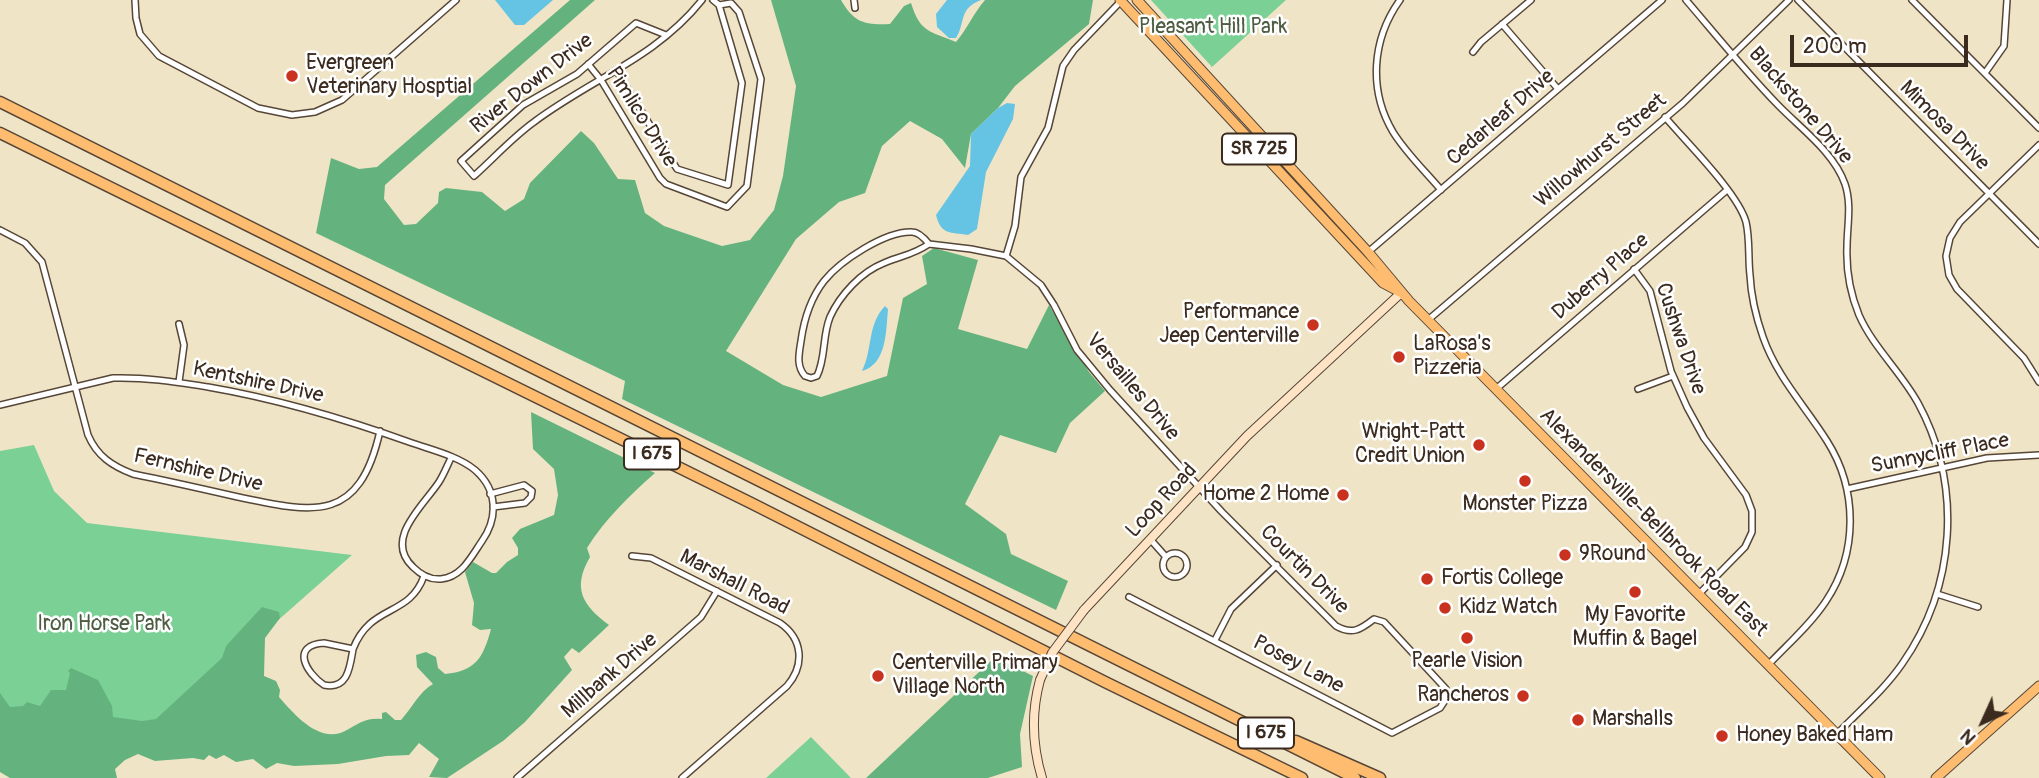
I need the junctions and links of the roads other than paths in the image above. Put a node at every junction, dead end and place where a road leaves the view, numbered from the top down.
1 (135, 0) edge
2 (456, 0) edge
3 (702, 0) edge
4 (713, 0) edge
5 (854, 0) edge
6 (1121, 0) edge
7 (1137, 0) edge
8 (1400, 0) edge
9 (1531, 0) edge
10 (1662, 0) edge
11 (1686, 0) edge
12 (1789, 0) edge
13 (1798, 0) edge
14 (1912, 0) edge
15 (2007, 0) edge
16 (719, 5) junction
17 (855, 8) dead end
18 (1502, 24) junction
19 (666, 35) junction
20 (1473, 52) dead end
21 (1733, 54) junction
22 (588, 64) junction
23 (616, 70) junction
24 (1204, 73) junction
25 (1985, 73) junction
26 (601, 80) junction
27 (1195, 80) junction
28 (1559, 89) junction
29 (0, 102) edge
30 (1665, 117) junction
31 (2039, 128) edge
32 (0, 133) edge
33 (2039, 145) edge
34 (1276, 152) junction
35 (1268, 159) junction
36 (1441, 190) junction
37 (1727, 190) junction
38 (1989, 194) junction
39 (0, 230) edge
40 (929, 244) junction
41 (2039, 244) edge
42 (1368, 252) junction
43 (1006, 256) junction
44 (1361, 259) junction
45 (1634, 269) junction
46 (1401, 293) junction
47 (1427, 320) junction
48 (180, 324) dead end
49 (1673, 376) junction
50 (179, 382) junction
51 (2039, 382) edge
52 (76, 386) junction
53 (1638, 389) dead end
54 (1496, 390) junction
55 (0, 405) edge
56 (380, 431) junction
57 (2039, 455) edge
58 (451, 458) junction
59 (1943, 468) junction
60 (1200, 486) junction
61 (1847, 489) junction
62 (490, 494) junction
63 (494, 507) junction
64 (1150, 539) junction
65 (632, 556) dead end
66 (1166, 557) junction
67 (1277, 565) junction
68 (424, 576) junction
69 (717, 591) junction
70 (1699, 594) junction
71 (1937, 594) junction
72 (1129, 597) dead end
73 (1978, 607) dead end
74 (1215, 640) junction
75 (353, 649) junction
76 (1769, 664) junction
77 (2039, 687) edge
78 (1176, 689) junction
79 (1446, 699) joint
80 (1837, 734) junction
81 (516, 778) edge
82 (682, 778) edge
83 (1042, 778) edge
84 (1302, 778) edge
85 (1355, 778) edge
86 (1380, 778) edge
87 (1880, 778) edge
88 (1936, 778) edge

1 - 2 street
3 - 19 street, River Down Drive
4 - 16 street, Pimlico Drive
5 - 17 street
6 - 27 main road, Alexandersville-Bellbrook Road East / SR 725
6 - 43 street
7 - 24 main road, Alexandersville-Bellbrook Road East / SR 725
8 - 36 street
9 - 18 street
10 - 28 street, Cedarleaf Drive
11 - 21 street, Blackstone Drive
12 - 21 street, Willowhurst Street
13 - 38 street, Mimosa Drive
14 - 25 street
15 - 25 street
16 - 23 street, Pimlico Drive
16 - 26 street, Pimlico Drive
18 - 20 street
18 - 28 street
19 - 22 street, River Down Drive
19 - 23 street, River Down Drive
21 - 30 street, Willowhurst Street
21 - 59 street, Blackstone Drive
22 - 26 street, Pimlico Drive
22 - 26 street, River Down Drive
23 - 26 street, River Down Drive
24 - 27 main road
24 - 34 main road, Alexandersville-Bellbrook Road East / SR 725
25 - 31 street
27 - 35 main road, Alexandersville-Bellbrook Road East / SR 725
28 - 36 street, Cedarleaf Drive
29 - 78 highway, I 675
30 - 37 street
30 - 47 street, Willowhurst Street
32 - 84 highway, I 675
33 - 38 street
34 - 35 main road
34 - 42 main road, Alexandersville-Bellbrook Road East / SR 725
35 - 44 main road, Alexandersville-Bellbrook Road East / SR 725
36 - 42 street, Cedarleaf Drive
37 - 45 street, Duberry Place
37 - 61 street
38 - 41 street, Mimosa Drive
38 - 51 street
39 - 52 street, Fernshire Drive
40 - 40 street
40 - 43 street
42 - 44 street, Cedarleaf Drive
42 - 46 main road, Alexandersville-Bellbrook Road East / SR 725
43 - 60 street, Versailles Drive
44 - 46 main road, Alexandersville-Bellbrook Road East / SR 725
45 - 49 street, Cushwa Drive
45 - 54 street, Duberry Place
46 - 47 main road, Alexandersville-Bellbrook Road East / SR 725
46 - 60 street, Loop Road
47 - 54 main road, Alexandersville-Bellbrook Road East / SR 725
48 - 50 street
49 - 53 street
49 - 70 street, Cushwa Drive
50 - 52 street, Kentshire Drive
50 - 56 street, Kentshire Drive
52 - 55 street, Kentshire Drive
52 - 56 street, Fernshire Drive
54 - 70 main road, Alexandersville-Bellbrook Road East / SR 725
56 - 58 street, Kentshire Drive
57 - 59 street, Sunnycliff Place
58 - 62 street, Kentshire Drive
58 - 68 street
59 - 61 street, Sunnycliff Place
59 - 71 street, Blackstone Drive
60 - 64 street, Loop Road
60 - 67 street, Courtin Drive
61 - 76 street
62 - 63 street
62 - 63 street
63 - 68 street
64 - 66 street
64 - 83 street, Loop Road, bridge
65 - 69 street, Marshall Road
66 - 66 street
67 - 74 street
67 - 79 street, Courtin Drive
68 - 75 street
69 - 81 street, Millbank Drive
69 - 82 street, Marshall Road
70 - 76 main road, Alexandersville-Bellbrook Road East / SR 725
71 - 73 street
71 - 80 street, Blackstone Drive
72 - 74 street, Posey Lane
74 - 79 street, Posey Lane
75 - 75 street
76 - 80 main road, Alexandersville-Bellbrook Road East / SR 725
77 - 88 main road
78 - 85 highway, I 675
78 - 86 highway
80 - 87 main road, Alexandersville-Bellbrook Road East / SR 725

